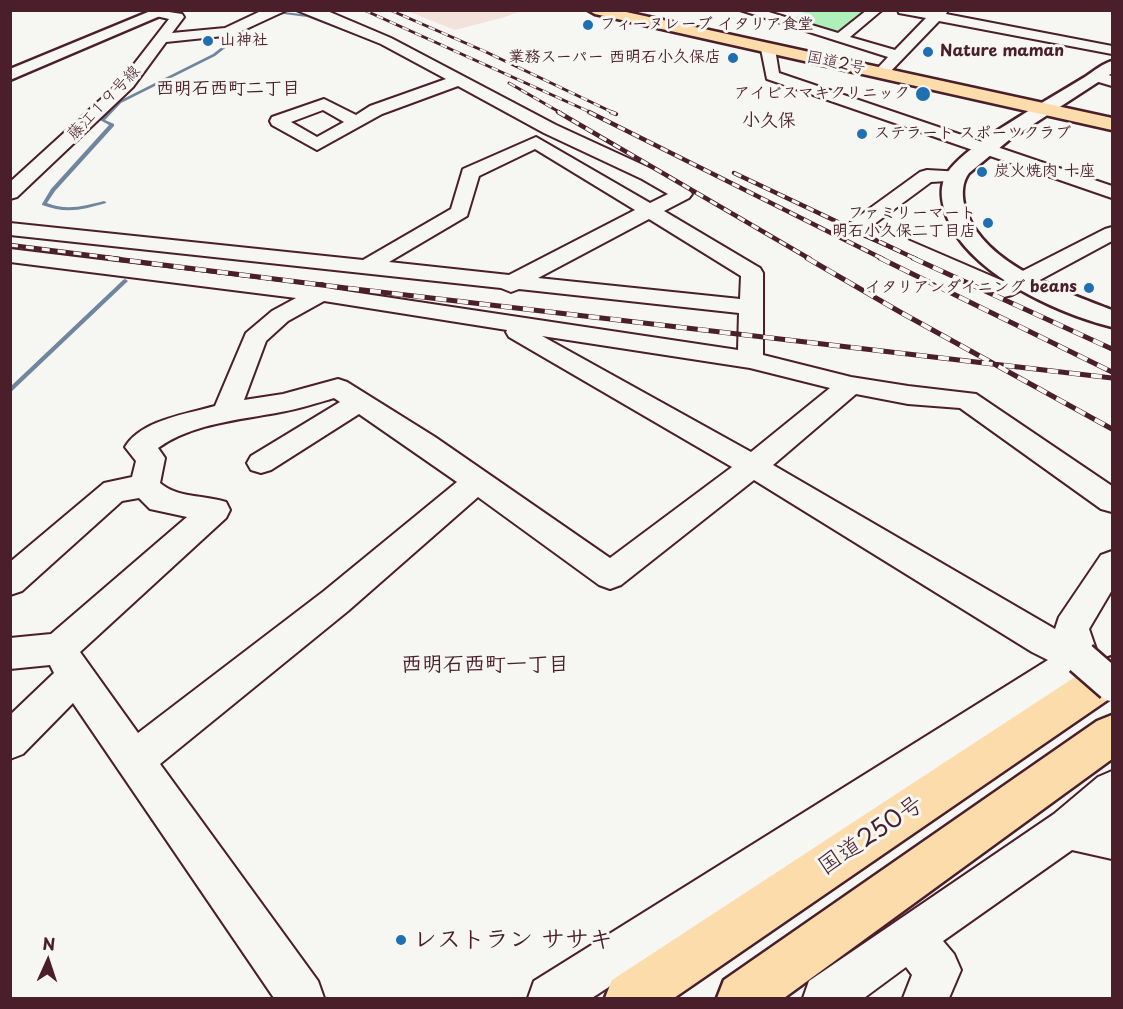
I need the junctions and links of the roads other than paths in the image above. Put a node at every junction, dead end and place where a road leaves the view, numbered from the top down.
1 (281, 10) edge
2 (302, 10) edge
3 (595, 10) edge
4 (746, 10) edge
5 (802, 10) edge
6 (876, 10) edge
7 (904, 10) edge
8 (164, 12) edge
9 (939, 14) edge
10 (785, 22) junction
11 (161, 38) junction
12 (840, 38) junction
13 (768, 49) junction
14 (1113, 50) edge
15 (896, 55) junction
16 (1113, 66) edge
17 (881, 73) junction
18 (10, 75) edge
19 (1105, 79) edge
20 (459, 80) junction
21 (1046, 109) junction
22 (354, 121) dead end
23 (1113, 124) edge
24 (984, 150) junction
25 (956, 176) junction
26 (1113, 192) edge
27 (10, 193) edge
28 (647, 212) junction
29 (10, 229) edge
30 (1113, 233) edge
31 (10, 255) edge
32 (337, 265) junction
33 (364, 268) junction
34 (1024, 281) junction
35 (511, 283) junction
36 (320, 294) junction
37 (750, 307) junction
38 (1113, 319) edge
39 (502, 323) junction
40 (750, 360) junction
41 (851, 385) junction
42 (359, 402) junction
43 (226, 412) junction
44 (261, 463) dead end
45 (753, 466) junction
46 (477, 481) junction
47 (145, 486) junction
48 (1113, 501) edge
49 (1113, 564) edge
50 (10, 582) edge
51 (10, 654) edge
52 (67, 662) junction
53 (1097, 667) edge
54 (1113, 685) edge
55 (1113, 735) edge
56 (10, 741) edge
57 (134, 760) junction
58 (1113, 791) edge
59 (1068, 828) junction
60 (1113, 838) edge
61 (910, 937) junction
62 (301, 999) edge
63 (551, 999) edge
64 (630, 999) edge
65 (741, 999) edge
66 (826, 999) edge
67 (926, 999) edge

1 - 11 street
2 - 20 street
3 - 13 highway, 国道2号
4 - 10 street
5 - 10 street
6 - 12 street
7 - 9 street
8 - 11 street, 藤江１９号線
8 - 18 street
9 - 14 street
9 - 15 street
10 - 12 street
11 - 27 street, 藤江１９号線
12 - 15 street
13 - 17 highway, 国道2号
13 - 24 street
15 - 17 street
16 - 19 street
17 - 21 highway, 国道2号
19 - 21 street
20 - 22 street
20 - 28 street
21 - 23 highway, 国道2号
21 - 24 street
24 - 25 street
24 - 26 street
25 - 34 street
25 - 34 street
28 - 33 street
28 - 35 street
28 - 37 street
29 - 32 street
30 - 34 street
31 - 36 street
32 - 33 street
32 - 36 street
33 - 35 street
34 - 38 street
35 - 37 street
35 - 39 street
36 - 39 street
36 - 43 street
37 - 40 street
39 - 40 street
39 - 45 street
40 - 41 street
41 - 45 street
41 - 48 street
42 - 43 street
42 - 44 street
42 - 46 street
43 - 47 street
45 - 46 street
45 - 53 street
46 - 57 street
47 - 50 street
47 - 52 street
49 - 53 street
51 - 52 street
52 - 56 street
52 - 57 street
53 - 54 street, bridge
53 - 63 street
53 - 64 highway, 国道250号
55 - 65 highway
57 - 62 street
58 - 59 street
59 - 60 street
59 - 61 street
61 - 66 street
61 - 67 street

